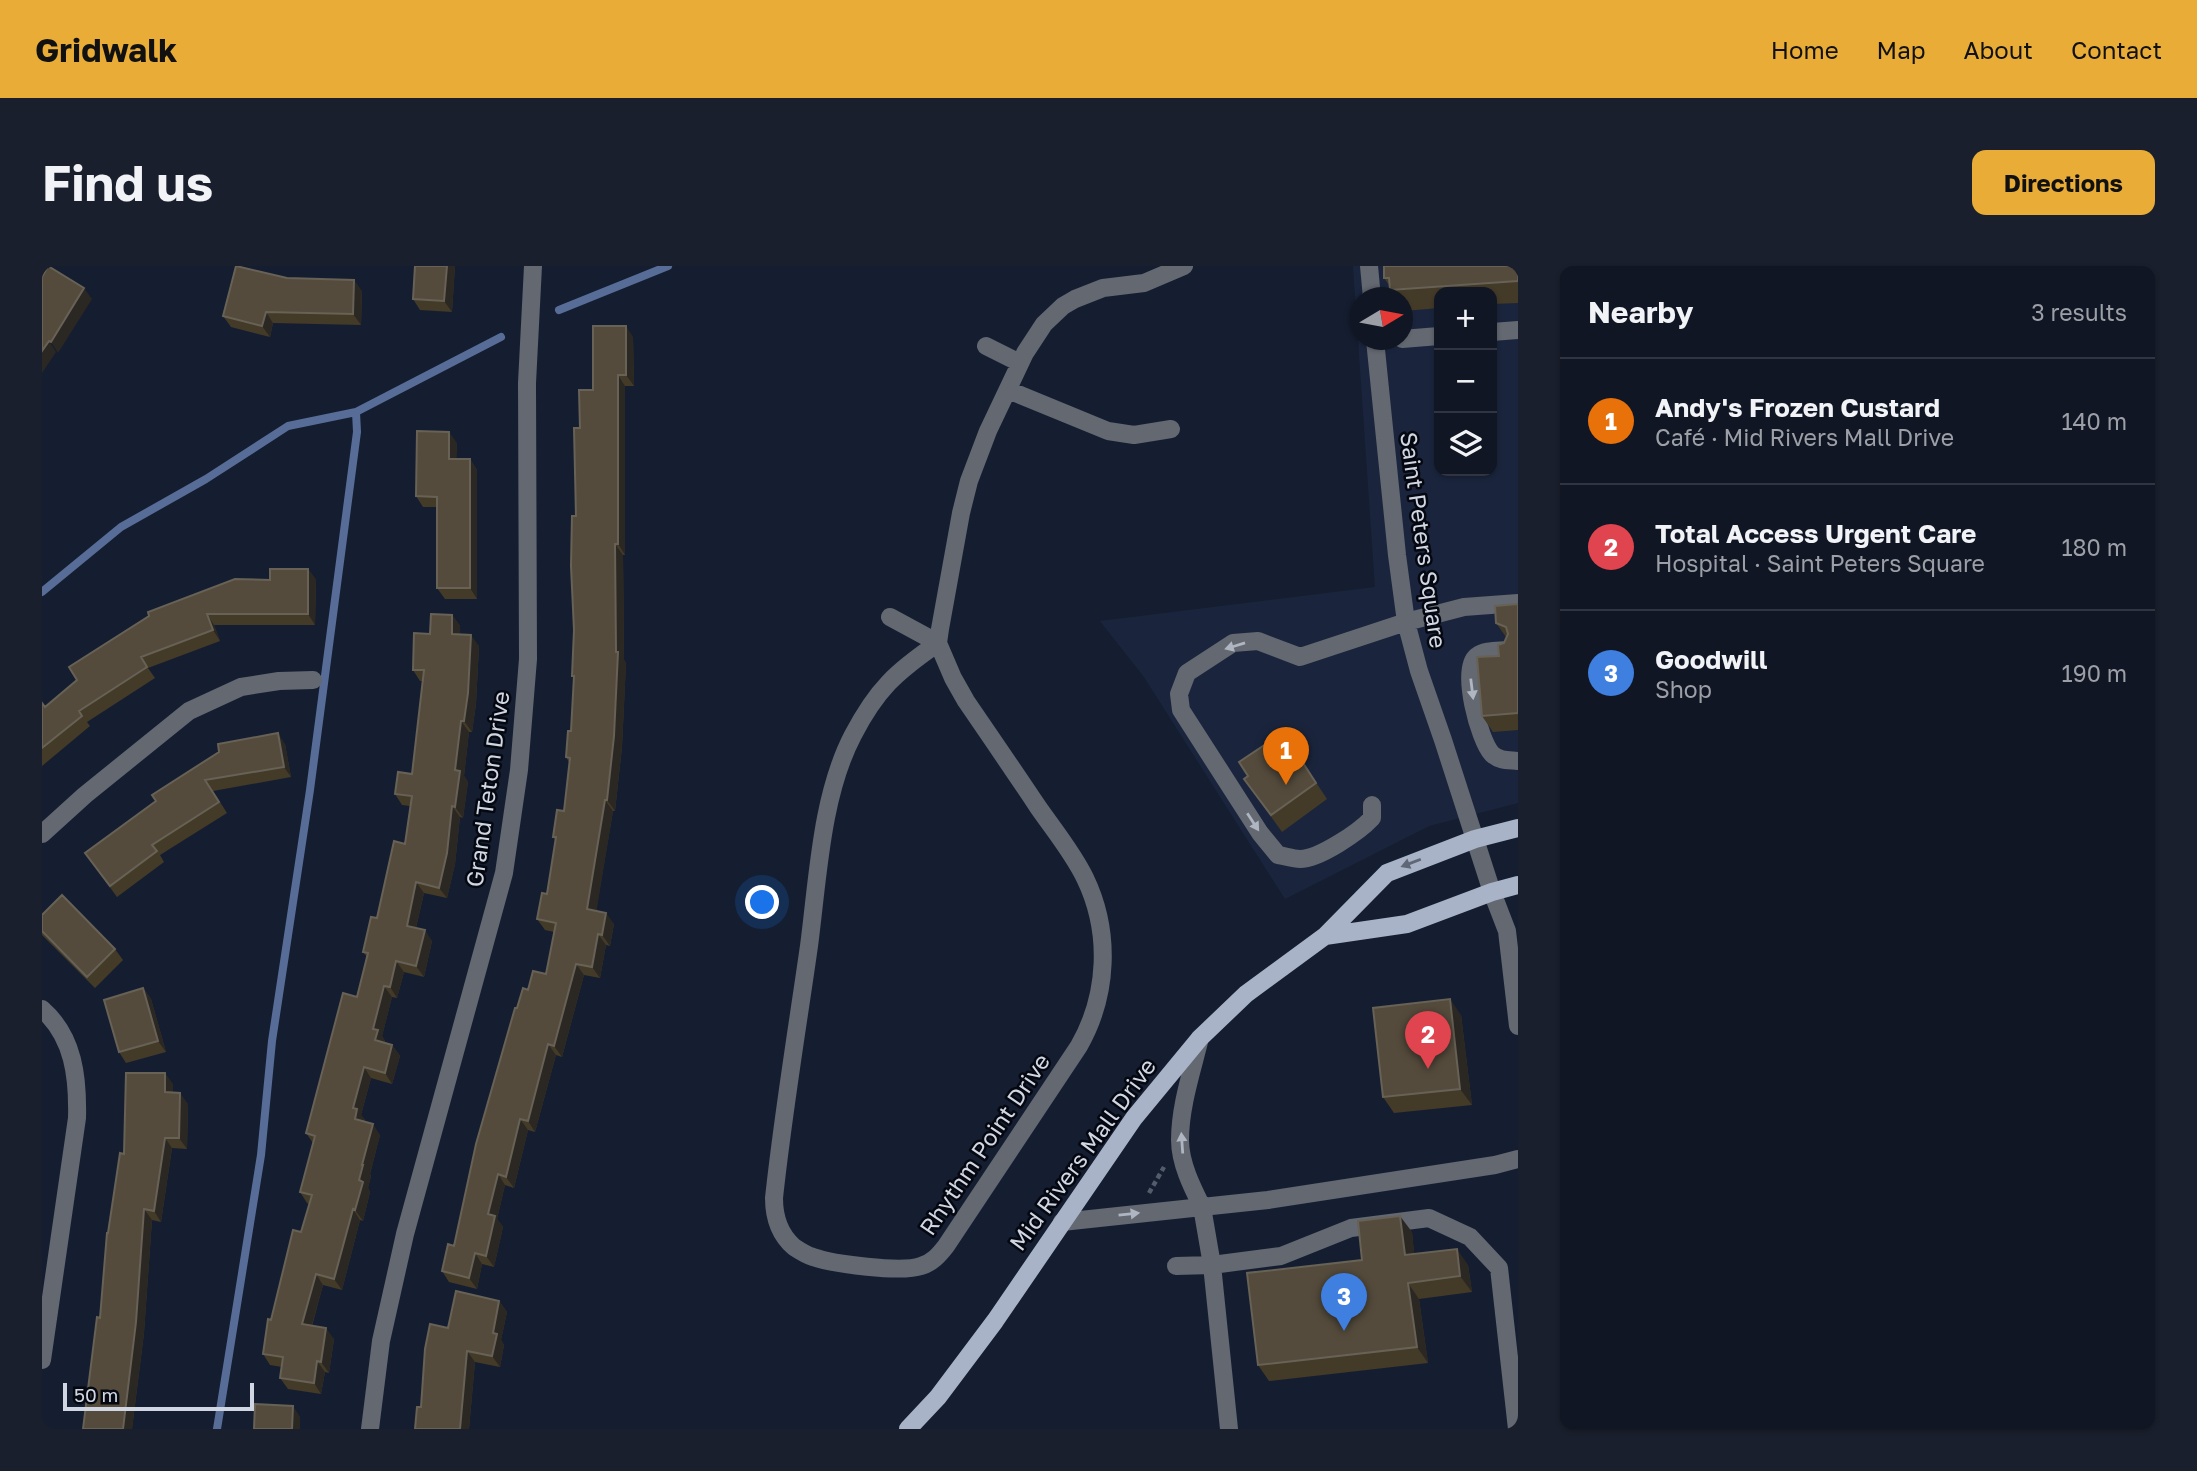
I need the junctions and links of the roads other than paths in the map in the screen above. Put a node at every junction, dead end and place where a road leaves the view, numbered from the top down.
1 (533, 266) edge
2 (1184, 266) edge
3 (1369, 266) edge
4 (1371, 287) edge
5 (1518, 330) edge
6 (1497, 332) edge
7 (1434, 336) edge
8 (1413, 338) edge
9 (986, 346) dead end
10 (1376, 350) edge
11 (1020, 363) junction
12 (1008, 390) junction
13 (1171, 429) dead end
14 (1518, 603) edge
15 (890, 617) dead end
16 (1406, 622) junction
17 (938, 643) junction
18 (1508, 650) edge
19 (313, 680) dead end
20 (1517, 761) edge
21 (1373, 805) dead end
22 (1518, 828) edge
23 (42, 834) edge
24 (1475, 839) junction
25 (1518, 885) edge
26 (1492, 892) junction
27 (1325, 936) junction
28 (42, 1009) edge
29 (1518, 1026) edge
30 (1199, 1038) junction
31 (1518, 1159) edge
32 (1202, 1208) junction
33 (1062, 1222) junction
34 (1212, 1265) junction
35 (1175, 1266) dead end
36 (42, 1360) edge
37 (370, 1429) edge
38 (908, 1429) edge
39 (1228, 1429) edge
40 (1517, 1429) edge

1 - 37 street, Grand Teton Drive
2 - 11 street
3 - 4 street
5 - 6 street
7 - 8 street
9 - 11 street
10 - 16 street, Saint Peters Square
11 - 12 street
12 - 13 street
12 - 17 street
14 - 16 street
15 - 17 street
16 -> 21 street
16 - 24 street, Saint Peters Square
17 - 17 street, Rhythm Point Drive
18 -> 20 street
19 - 23 street
22 - 24 main road, Mid Rivers Mall Drive
24 - 26 street, Saint Peters Square
24 -> 27 main road, Mid Rivers Mall Drive
25 - 26 main road, Mid Rivers Mall Drive
26 - 27 main road, Mid Rivers Mall Drive
26 - 29 street, Saint Peters Square
27 - 30 main road, Mid Rivers Mall Drive
28 - 36 street
32 -> 30 street
30 - 33 main road, Mid Rivers Mall Drive
31 - 32 street
33 -> 32 street
32 - 34 street
33 - 38 main road, Mid Rivers Mall Drive
34 - 35 street
34 - 39 street
34 - 40 street

